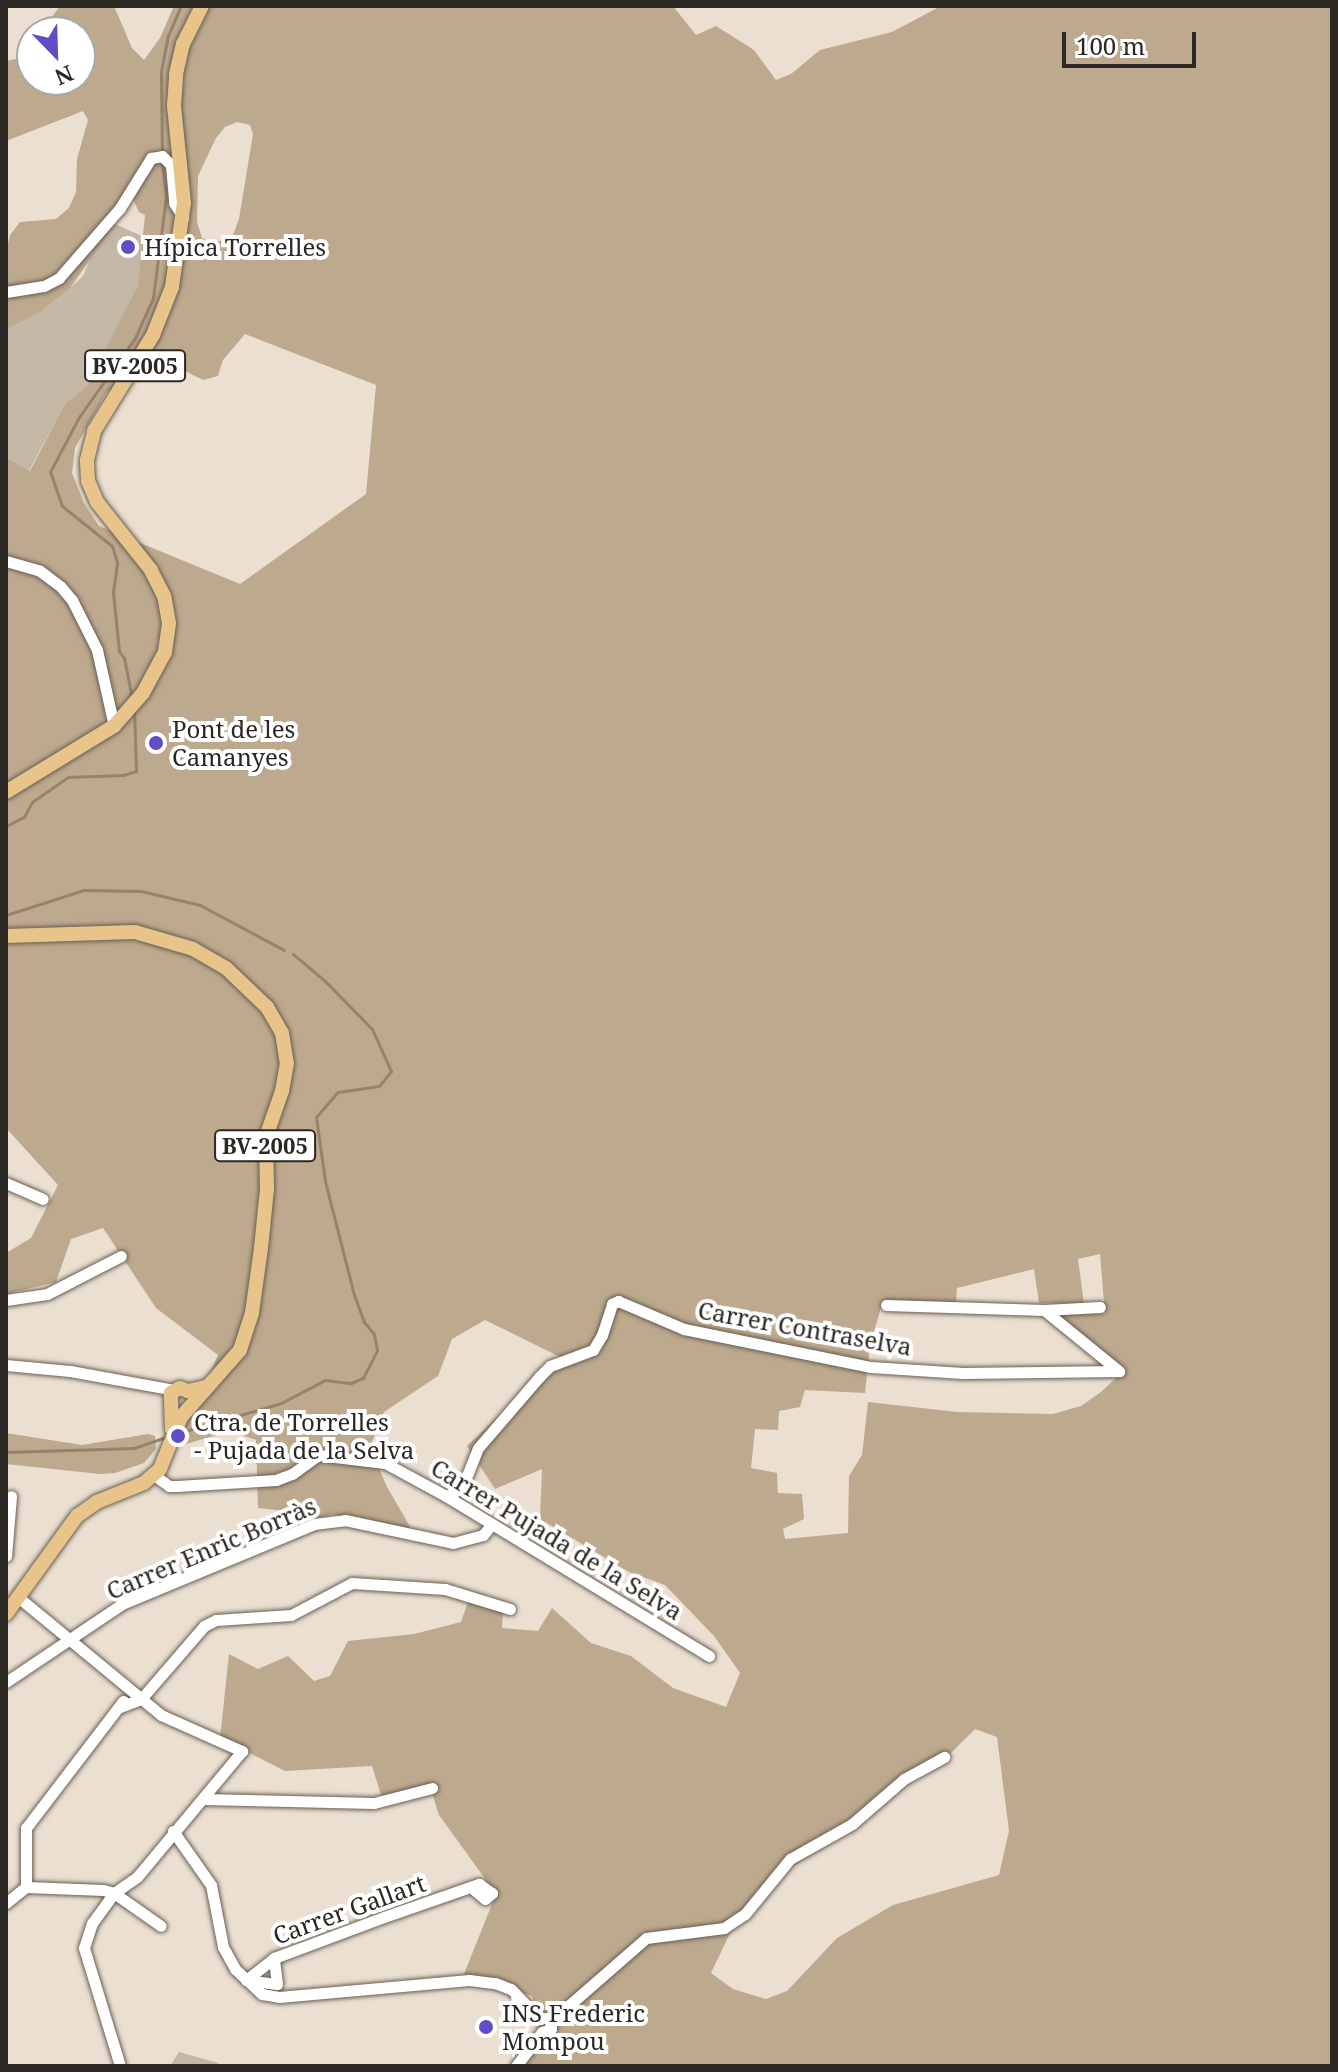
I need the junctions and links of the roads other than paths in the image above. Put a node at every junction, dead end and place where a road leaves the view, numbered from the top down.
1 (202, 6) edge
2 (183, 218) junction
3 (6, 292) edge
4 (6, 561) edge
5 (114, 726) junction
6 (6, 792) edge
7 (6, 936) edge
8 (6, 1183) edge
9 (43, 1199) dead end
10 (121, 1256) dead end
11 (7, 1299) edge
12 (886, 1305) dead end
13 (1100, 1307) dead end
14 (1044, 1310) junction
15 (6, 1365) edge
16 (182, 1400) junction
17 (154, 1475) junction
18 (11, 1496) dead end
19 (446, 1496) junction
20 (492, 1524) junction
21 (6, 1556) edge
22 (18, 1597) junction
23 (510, 1609) dead end
24 (6, 1613) edge
25 (70, 1639) junction
26 (709, 1656) dead end
27 (6, 1682) edge
28 (129, 1689) junction
29 (141, 1699) junction
30 (120, 1707) junction
31 (944, 1757) dead end
32 (432, 1788) dead end
33 (203, 1799) junction
34 (173, 1831) junction
35 (26, 1887) junction
36 (472, 1888) dead end
37 (114, 1893) junction
38 (6, 1903) edge
39 (161, 1926) dead end
40 (274, 1958) junction
41 (246, 1980) junction
42 (546, 2020) junction
43 (120, 2066) edge
44 (516, 2066) edge

1 - 2 main road, BV-2005
2 - 3 street
2 - 5 main road, BV-2005
4 - 5 street
5 - 6 main road, BV-2005
7 - 16 main road, BV-2005
8 - 9 street
10 - 11 street
12 - 14 street, Carrer Contraselva
13 - 14 street, Carrer Contraselva
14 - 19 street, Carrer Contraselva
15 - 16 street
16 - 17 main road, BV-2005
17 - 19 street, Carrer Pujada de la Selva
17 - 22 main road
18 - 21 street
19 - 20 street, Carrer Pujada de la Selva
20 - 25 street, Carrer Enric Borràs
20 - 26 street, Carrer Pujada de la Selva
22 - 24 main road
22 - 25 street
23 - 29 street
25 - 27 street, Carrer Enric Borràs
25 - 28 street
28 - 29 street
28 - 30 street
29 - 30 street
29 - 33 street
30 - 35 street
31 - 42 street
32 - 33 street
33 - 34 street
34 - 37 street
34 - 41 street
35 - 37 street
35 - 38 street
36 - 40 street, Carrer Gallart
37 - 39 street
37 - 43 street
40 - 41 street, Carrer Gallart
40 - 41 street
41 - 42 street
42 - 44 street

